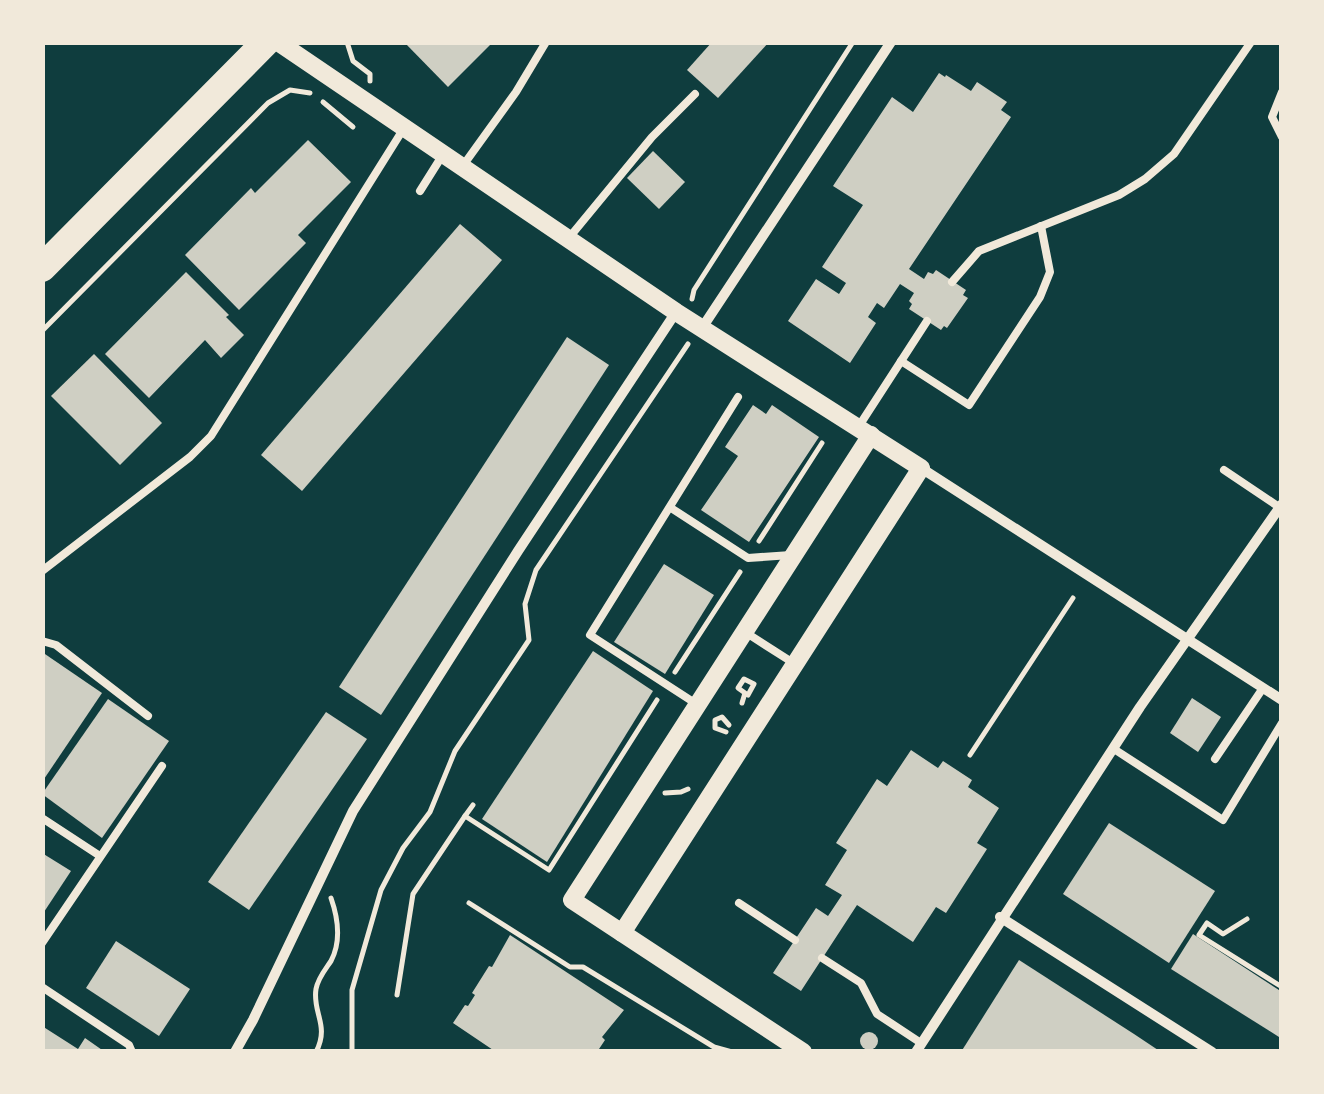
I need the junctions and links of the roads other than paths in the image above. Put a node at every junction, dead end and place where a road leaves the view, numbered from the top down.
1 (266, 42) edge
2 (278, 42) edge
3 (546, 42) edge
4 (890, 42) edge
5 (1251, 42) edge
6 (1282, 92) edge
7 (695, 94) dead end
8 (404, 128) junction
9 (1282, 137) edge
10 (443, 154) junction
11 (462, 167) junction
12 (420, 191) dead end
13 (1041, 226) junction
14 (568, 239) junction
15 (42, 268) edge
16 (952, 282) dead end
17 (689, 320) junction
18 (927, 321) dead end
19 (902, 361) junction
20 (738, 398) dead end
21 (865, 432) junction
22 (921, 468) junction
23 (1224, 470) dead end
24 (1280, 506) edge
25 (670, 508) junction
26 (795, 555) junction
27 (42, 571) edge
28 (745, 632) junction
29 (1186, 640) junction
30 (42, 641) edge
31 (795, 664) junction
32 (1262, 688) junction
33 (1282, 700) edge
34 (698, 705) junction
35 (148, 716) dead end
36 (1282, 723) edge
37 (1114, 749) junction
38 (1215, 759) dead end
39 (162, 766) dead end
40 (42, 818) edge
41 (100, 856) junction
42 (739, 903) dead end
43 (1000, 918) junction
44 (622, 933) junction
45 (795, 940) dead end
46 (42, 943) edge
47 (822, 958) dead end
48 (42, 987) edge
49 (918, 1048) edge
50 (132, 1052) edge
51 (235, 1052) edge
52 (803, 1052) edge
53 (1212, 1052) edge

1 - 15 highway
2 - 8 street
3 - 11 lane
4 - 17 street
5 - 13 lane
6 - 9 lane
7 - 14 lane
8 - 10 street
8 - 27 lane
10 - 11 street
10 - 12 lane
11 - 14 street
13 - 16 lane
13 - 19 lane
14 - 17 street
17 - 21 street
17 - 51 street
18 - 19 lane
19 - 21 lane
20 - 25 lane
21 - 22 street
21 - 26 street
22 - 29 street
22 - 31 street
23 - 24 lane
24 - 29 street
25 - 26 lane
25 - 34 lane
26 - 28 street
28 - 31 lane
28 - 34 street
29 - 32 street
29 - 37 street
30 - 35 lane
31 - 44 street
32 - 33 street
32 - 38 lane
34 - 44 street
36 - 37 lane
37 - 43 street
39 - 41 lane
40 - 41 lane
41 - 46 lane
42 - 45 lane
43 - 49 street
43 - 53 street
44 - 52 street
47 - 49 lane
48 - 50 lane

